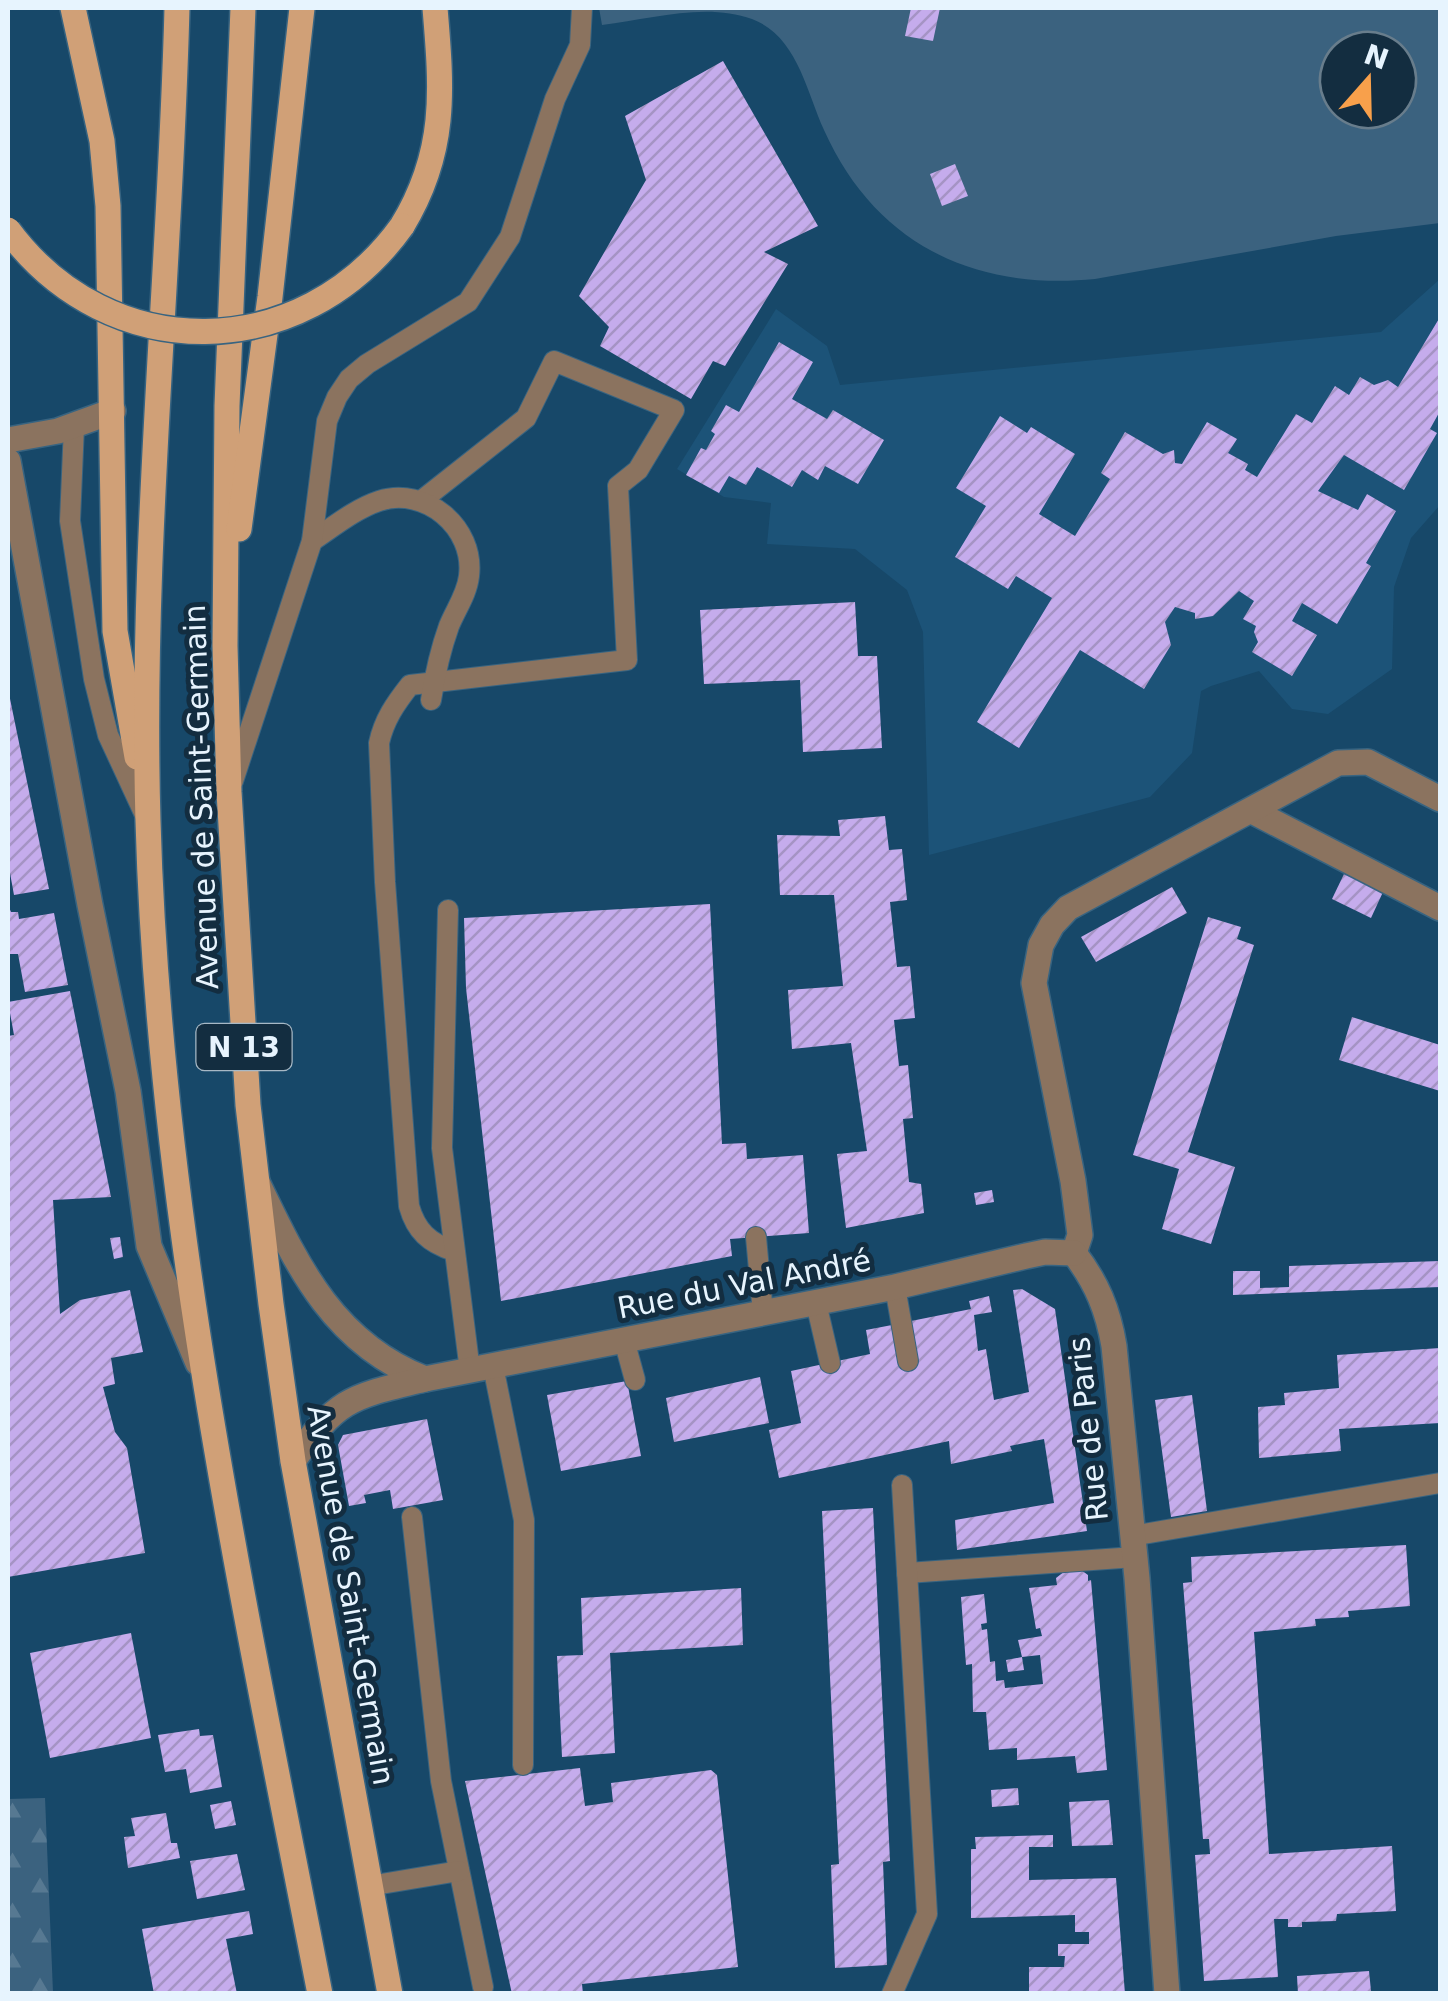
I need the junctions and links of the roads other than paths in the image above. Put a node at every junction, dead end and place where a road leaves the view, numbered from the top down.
1 (73, 8) edge
2 (176, 8) edge
3 (243, 8) edge
4 (302, 8) edge
5 (435, 8) edge
6 (582, 8) edge
7 (8, 230) edge
8 (113, 411) junction
9 (74, 426) junction
10 (8, 440) edge
11 (8, 461) edge
12 (421, 501) junction
13 (312, 541) junction
14 (226, 631) junction
15 (432, 691) junction
16 (229, 792) junction
17 (1440, 799) edge
18 (1252, 811) junction
19 (148, 821) junction
20 (1440, 908) edge
21 (448, 910) dead end
22 (255, 1176) junction
23 (756, 1237) dead end
24 (454, 1251) junction
25 (1074, 1254) junction
26 (895, 1288) junction
27 (816, 1303) junction
28 (762, 1313) junction
29 (624, 1340) junction
30 (908, 1361) dead end
31 (830, 1363) dead end
32 (482, 1368) junction
33 (203, 1374) junction
34 (425, 1379) junction
35 (635, 1380) dead end
36 (293, 1460) junction
37 (1440, 1483) edge
38 (902, 1485) dead end
39 (412, 1517) dead end
40 (1133, 1546) junction
41 (907, 1573) junction
42 (523, 1765) dead end
43 (459, 1872) junction
44 (368, 1886) junction
45 (482, 1987) dead end
46 (320, 1994) edge
47 (390, 1994) edge
48 (892, 1994) edge
49 (1167, 1994) edge

1 - 8 main road
2 - 19 main road, N 13
3 - 14 main road, Avenue de Saint-Germain / N 13
4 - 14 main road
5 - 7 main road, bridge
6 - 13 lane
8 - 9 street
8 - 19 main road
9 - 10 street
9 - 19 lane
11 - 33 street
12 - 13 lane
12 - 15 lane
12 - 15 lane
13 - 16 lane
14 - 16 main road, Avenue de Saint-Germain / N 13
15 - 24 lane
16 - 22 main road, Avenue de Saint-Germain / N 13
17 - 18 street
18 - 20 street
18 - 25 street
19 - 33 main road, N 13
21 - 24 lane
22 - 34 street
22 - 36 main road, Avenue de Saint-Germain / N 13
23 - 28 lane
24 - 32 lane
25 - 26 street, Rue du Val André
25 - 40 street, Rue de Paris
26 - 27 street, Rue du Val André
26 - 30 lane
27 - 28 street, Rue du Val André
27 - 31 lane
28 - 29 street, Rue du Val André
29 - 32 street, Rue du Val André
29 - 35 lane
32 - 34 street, Rue du Val André
32 - 42 lane
33 - 46 main road, N 13
34 - 36 street, Rue du Val André
36 - 44 main road, Avenue de Saint-Germain / N 13
37 - 40 lane
38 - 41 lane
39 - 43 lane
40 - 41 lane
40 - 49 street, Rue de Paris
41 - 48 lane
43 - 44 lane
43 - 45 lane
44 - 47 main road, Avenue de Saint-Germain / N 13

